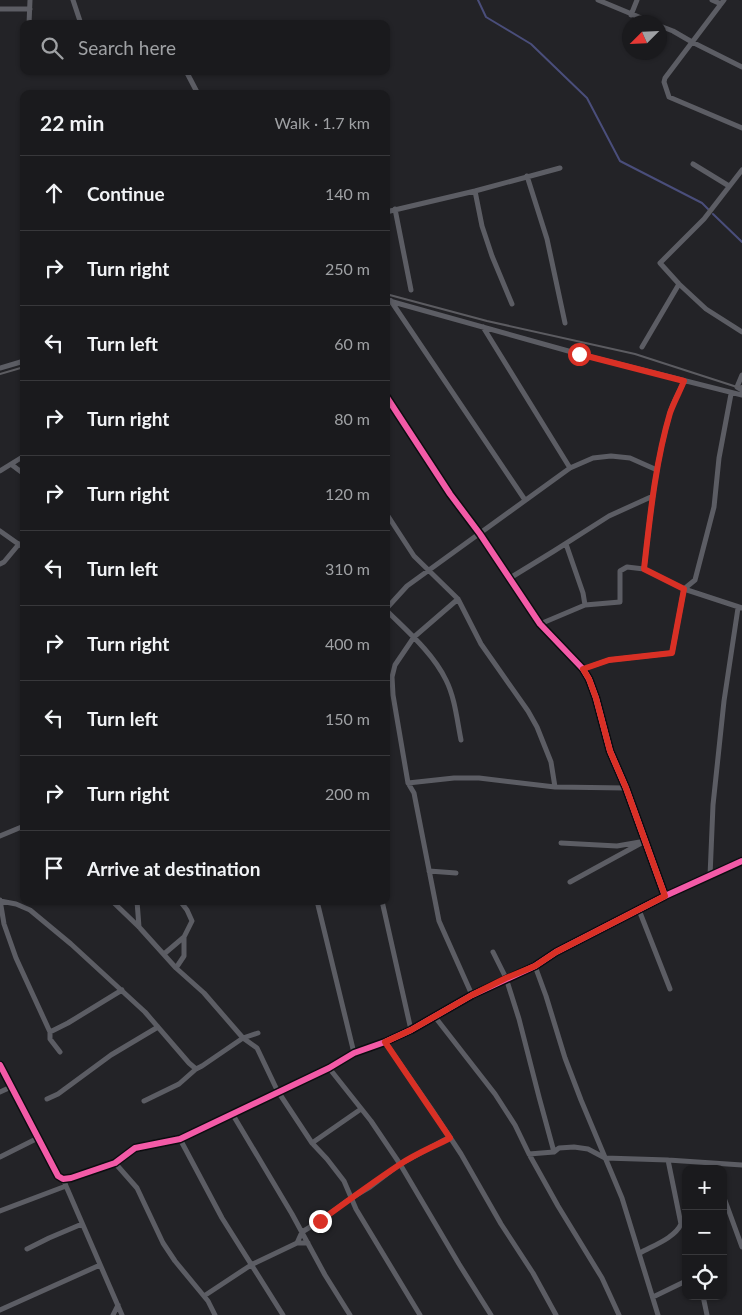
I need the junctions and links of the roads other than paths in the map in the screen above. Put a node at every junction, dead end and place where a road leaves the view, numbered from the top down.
1 (30, 0) edge
2 (72, 0) edge
3 (598, 0) edge
4 (637, 0) edge
5 (712, 0) edge
6 (722, 2) edge
7 (0, 9) edge
8 (30, 9) junction
9 (631, 15) joint
10 (29, 20) edge
11 (80, 20) edge
12 (667, 29) edge
13 (692, 42) junction
14 (742, 67) edge
15 (188, 75) edge
16 (196, 90) edge
17 (742, 128) edge
18 (693, 164) dead end
19 (560, 168) dead end
20 (742, 170) edge
21 (527, 176) junction
22 (729, 186) junction
23 (475, 191) junction
24 (395, 209) junction
25 (390, 211) edge
26 (679, 284) junction
27 (411, 290) dead end
28 (390, 301) edge
29 (390, 302) edge
30 (512, 304) dead end
31 (565, 323) dead end
32 (483, 327) junction
33 (742, 332) edge
34 (642, 347) dead end
35 (20, 362) edge
36 (0, 368) edge
37 (742, 375) edge
38 (684, 381) junction
39 (742, 390) edge
40 (731, 394) junction
41 (742, 396) edge
42 (390, 402) edge
43 (20, 459) edge
44 (12, 465) junction
45 (570, 468) junction
46 (657, 470) junction
47 (0, 471) edge
48 (20, 471) edge
49 (653, 496) junction
50 (525, 500) junction
51 (390, 519) edge
52 (0, 530) edge
53 (480, 534) junction
54 (566, 544) junction
55 (20, 545) edge
56 (20, 547) edge
57 (0, 564) edge
58 (644, 569) junction
59 (429, 570) junction
60 (510, 578) junction
61 (684, 589) junction
62 (458, 599) junction
63 (390, 605) edge
64 (585, 605) junction
65 (740, 608) edge
66 (390, 613) edge
67 (540, 624) junction
68 (414, 637) junction
69 (583, 669) junction
70 (461, 740) dead end
71 (408, 783) junction
72 (555, 787) junction
73 (626, 788) junction
74 (20, 828) edge
75 (0, 836) edge
76 (645, 841) junction
77 (561, 843) dead end
78 (742, 861) edge
79 (429, 871) junction
80 (456, 873) dead end
81 (710, 876) junction
82 (570, 882) dead end
83 (665, 896) junction
84 (0, 900) edge
85 (116, 905) edge
86 (137, 905) edge
87 (183, 905) edge
88 (318, 905) edge
89 (383, 905) edge
90 (639, 910) junction
91 (139, 927) junction
92 (184, 938) junction
93 (493, 952) dead end
94 (164, 954) junction
95 (535, 966) junction
96 (176, 968) junction
97 (506, 978) junction
98 (670, 989) dead end
99 (122, 990) junction
100 (472, 995) junction
101 (435, 1017) junction
102 (158, 1027) junction
103 (411, 1030) junction
104 (50, 1032) junction
105 (258, 1033) dead end
106 (243, 1038) junction
107 (385, 1042) junction
108 (60, 1052) dead end
109 (354, 1053) junction
110 (0, 1065) edge
111 (196, 1068) junction
112 (329, 1068) junction
113 (11, 1087) junction
114 (0, 1092) edge
115 (279, 1093) junction
116 (47, 1099) dead end
117 (144, 1101) dead end
118 (362, 1109) junction
119 (233, 1115) junction
120 (38, 1138) junction
121 (450, 1138) junction
122 (180, 1139) junction
123 (312, 1143) junction
124 (554, 1152) junction
125 (529, 1154) junction
126 (0, 1157) edge
127 (605, 1158) junction
128 (668, 1160) junction
129 (115, 1163) junction
130 (400, 1164) junction
131 (706, 1165) edge
132 (742, 1165) edge
133 (727, 1166) edge
134 (64, 1182) junction
135 (351, 1198) junction
136 (727, 1206) edge
137 (0, 1211) edge
138 (82, 1224) junction
139 (302, 1232) junction
140 (308, 1243) junction
141 (296, 1244) junction
142 (742, 1247) edge
143 (27, 1249) dead end
144 (640, 1253) junction
145 (100, 1265) junction
146 (251, 1265) junction
147 (682, 1283) edge
148 (204, 1296) junction
149 (653, 1297) junction
150 (704, 1300) edge
151 (118, 1305) junction
152 (0, 1310) edge
153 (113, 1315) edge
154 (122, 1315) edge
155 (215, 1315) edge
156 (283, 1315) edge
157 (350, 1315) edge
158 (420, 1315) edge
159 (491, 1315) edge
160 (556, 1315) edge
161 (619, 1315) edge
162 (658, 1315) edge
163 (707, 1315) edge

1 - 8 street
2 - 11 street
3 - 9 street
4 - 9 street
5 - 6 street
6 - 13 street
7 - 8 street
8 - 10 street
12 - 13 street
13 - 14 street
13 - 17 street
15 - 16 street
18 - 22 street
19 - 21 street
20 - 22 street
21 - 23 street
21 - 31 street
22 - 26 street
23 - 24 street
23 - 30 street
24 - 25 street
24 - 27 street
26 - 33 street
26 - 34 street
28 - 32 street
29 - 50 street
32 - 38 street
32 - 45 street
35 - 36 street
37 - 39 street
38 - 40 street
38 - 46 street
40 - 41 street
40 - 61 street
42 - 53 street
43 - 44 street
44 - 47 street
44 - 48 street
45 - 46 street
45 - 50 street
46 - 49 street
49 - 54 street
49 - 58 street
50 - 53 street
51 - 59 street
52 - 55 street
53 - 59 street
53 - 60 street
54 - 60 street
54 - 64 street
56 - 57 street
58 - 61 street
58 - 64 street
59 - 62 street
59 - 63 street
60 - 67 street
61 - 65 street
61 - 69 street
62 - 68 street
62 - 72 street
64 - 67 street
65 - 81 street
66 - 68 street
67 - 69 street
68 - 70 street
68 - 71 street
69 - 73 street
71 - 72 street
71 - 79 street
72 - 73 street
73 - 76 street
74 - 75 street
76 - 77 street
76 - 82 street
76 - 83 street
78 - 81 street
79 - 80 street
79 - 100 street
81 - 83 street
83 - 90 street
84 - 99 street
84 - 104 street
85 - 91 street
86 - 91 street
87 - 92 street
88 - 109 street
89 - 103 street
90 - 95 street
90 - 98 street
91 - 94 street
92 - 94 street
92 - 96 street
93 - 97 street
94 - 96 street
95 - 97 street
95 - 127 street
96 - 106 street
97 - 100 street
97 - 124 street
99 - 102 street
99 - 104 street
100 - 101 street
101 - 103 street
101 - 125 street
102 - 111 street
102 - 116 street
103 - 107 street
104 - 108 street
105 - 106 street
106 - 111 street
106 - 115 street
107 - 109 street
107 - 121 street
109 - 112 street
110 - 113 street
111 - 117 street
112 - 115 street
112 - 118 street
113 - 114 street
113 - 120 street
115 - 119 street
115 - 123 street
118 - 123 street
118 - 130 street
119 - 122 street
119 - 139 street
120 - 126 street
120 - 134 street
121 - 130 street
121 - 160 street
122 - 129 street
122 - 146 street
123 - 135 street
124 - 125 street
124 - 127 street
125 - 161 street
127 - 128 street
127 - 144 street
128 - 131 street
128 - 144 street
129 - 134 street
129 - 148 street
130 - 135 street
130 - 159 street
132 - 133 street
134 - 137 street
134 - 138 street
135 - 139 street
135 - 158 street
136 - 142 street
138 - 143 street
138 - 145 street
139 - 140 street
139 - 141 street
140 - 141 street
140 - 157 street
141 - 146 street
144 - 149 street
145 - 151 street
145 - 152 street
146 - 148 street
146 - 156 street
147 - 149 street
148 - 155 street
149 - 162 street
150 - 163 street
151 - 153 street
151 - 154 street

